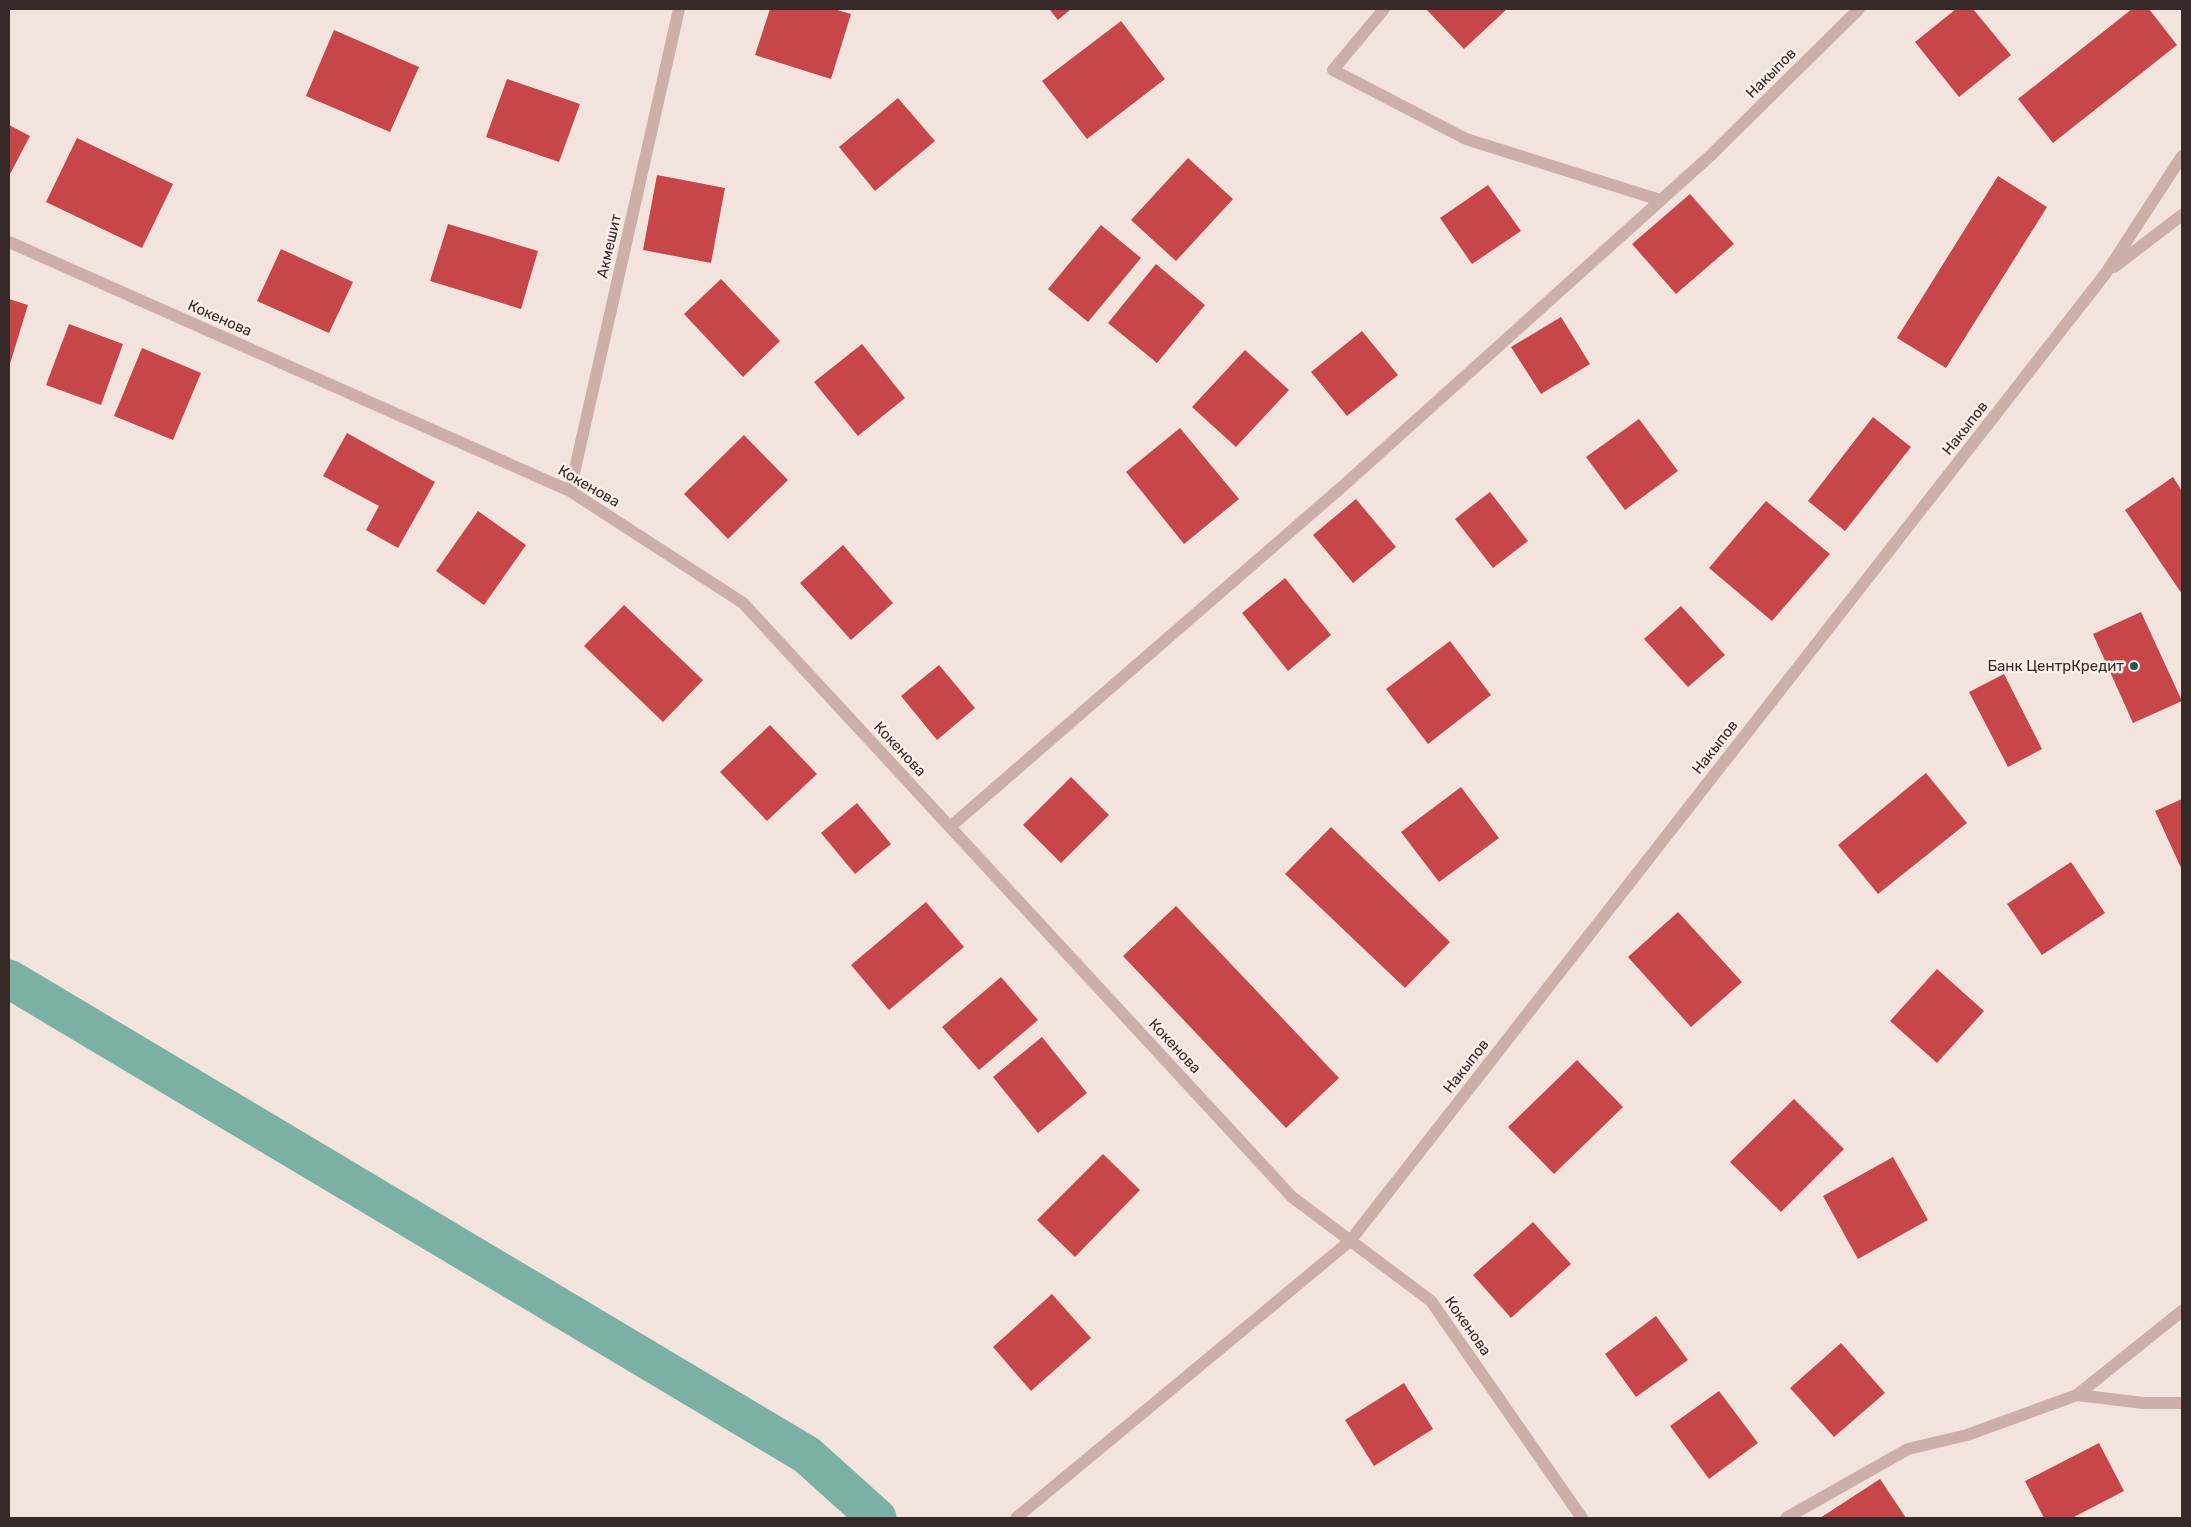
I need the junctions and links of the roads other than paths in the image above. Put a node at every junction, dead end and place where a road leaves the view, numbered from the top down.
1 (679, 9) edge
2 (1384, 9) edge
3 (1859, 9) edge
4 (2182, 156) edge
5 (1660, 200) junction
6 (2182, 215) edge
7 (9, 242) edge
8 (2106, 273) junction
9 (570, 491) junction
10 (950, 827) junction
11 (1350, 1241) junction
12 (2182, 1311) edge
13 (2076, 1395) junction
14 (2182, 1403) edge
15 (1016, 1518) edge
16 (1582, 1518) edge
17 (1786, 1518) edge

1 - 9 street, Акмешит
2 - 5 street
3 - 5 street, Накыпов
4 - 8 street
5 - 10 street, Накыпов
6 - 8 street
7 - 9 street, Кокенова
8 - 11 street, Накыпов
9 - 10 street, Кокенова
10 - 11 street, Кокенова
11 - 15 street, Накыпов
11 - 16 street, Кокенова
12 - 13 street
13 - 14 street
13 - 17 street

